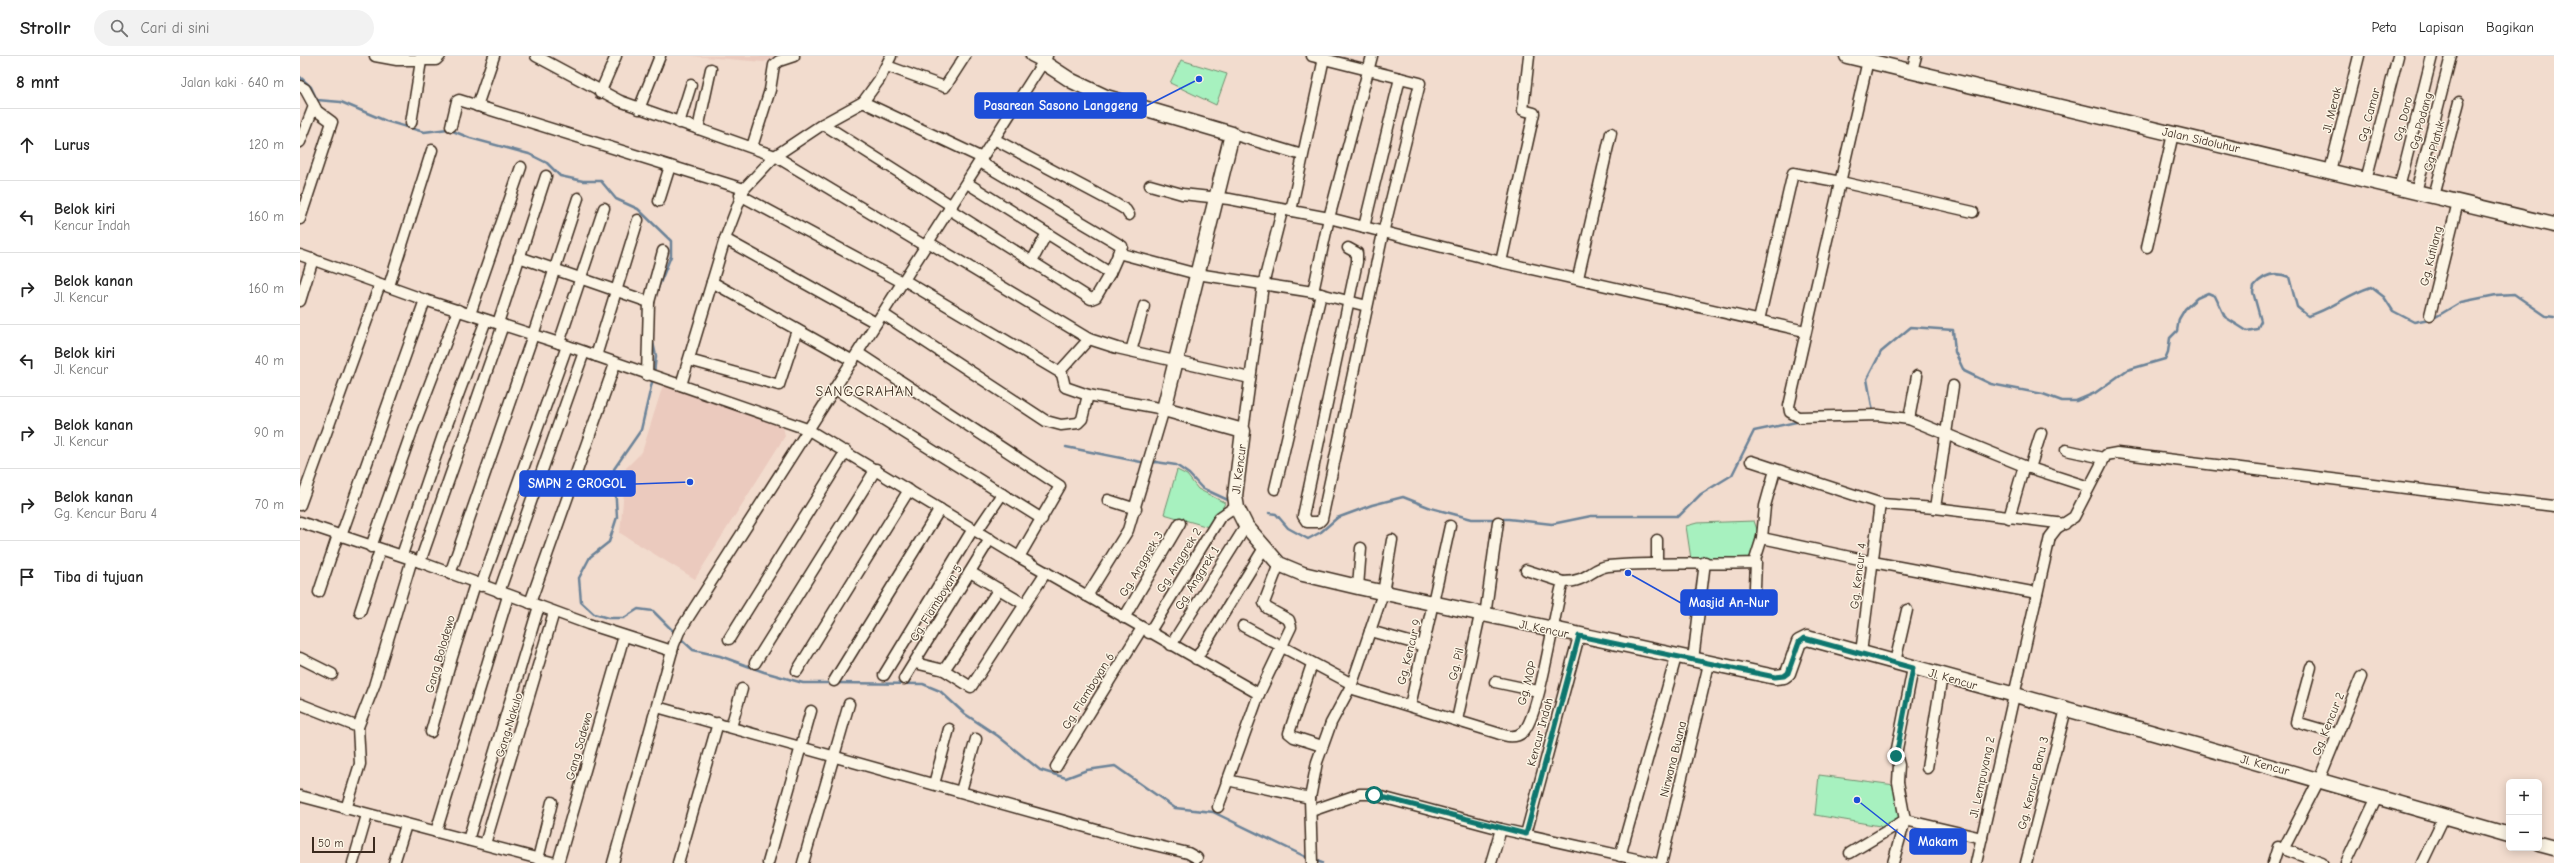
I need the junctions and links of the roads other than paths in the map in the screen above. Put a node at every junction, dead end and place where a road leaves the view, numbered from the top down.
1 (375, 56) edge
2 (440, 56) edge
3 (494, 56) edge
4 (536, 56) edge
5 (616, 56) edge
6 (660, 56) edge
7 (794, 56) edge
8 (965, 56) edge
9 (1312, 56) edge
10 (1372, 56) edge
11 (1529, 56) edge
12 (1847, 56) edge
13 (1916, 56) edge
14 (2359, 56) edge
15 (2398, 56) edge
16 (2432, 56) edge
17 (2451, 56) edge
18 (1040, 58) edge
19 (1324, 58) junction
20 (1869, 59) edge
21 (552, 60) edge
22 (421, 61) junction
23 (889, 61) edge
24 (711, 69) dead end
25 (1368, 71) junction
26 (1912, 71) junction
27 (1400, 78) junction
28 (692, 85) dead end
29 (300, 86) edge
30 (600, 93) junction
31 (864, 102) junction
32 (2459, 102) dead end
33 (314, 106) junction
34 (477, 106) junction
35 (639, 109) junction
36 (411, 123) dead end
37 (679, 123) junction
38 (823, 124) junction
39 (451, 126) dead end
40 (698, 129) junction
41 (1611, 133) dead end
42 (1232, 134) junction
43 (2173, 134) junction
44 (994, 140) junction
45 (300, 142) edge
46 (752, 147) junction
47 (432, 150) dead end
48 (1302, 155) junction
49 (775, 156) junction
50 (981, 160) junction
51 (670, 166) junction
52 (521, 167) dead end
53 (2330, 171) junction
54 (546, 176) dead end
55 (2366, 180) junction
56 (1841, 182) junction
57 (967, 183) junction
58 (1150, 185) dead end
59 (2399, 188) junction
60 (742, 192) junction
61 (2416, 192) junction
62 (2434, 196) junction
63 (578, 198) dead end
64 (1216, 198) junction
65 (659, 201) dead end
66 (2458, 202) junction
67 (604, 208) dead end
68 (951, 208) junction
69 (1287, 211) junction
70 (1974, 212) dead end
71 (1129, 214) dead end
72 (1329, 218) junction
73 (300, 219) edge
74 (638, 220) dead end
75 (2554, 226) edge
76 (1364, 227) junction
77 (1047, 233) junction
78 (1383, 233) junction
79 (725, 239) junction
80 (926, 244) junction
81 (2147, 247) dead end
82 (1348, 248) dead end
83 (663, 251) dead end
84 (1118, 253) junction
85 (300, 255) edge
86 (519, 257) junction
87 (313, 259) junction
88 (1032, 262) junction
89 (1501, 262) junction
90 (554, 269) junction
91 (1110, 273) junction
92 (1197, 274) junction
93 (580, 278) junction
94 (1578, 278) junction
95 (903, 281) junction
96 (712, 282) junction
97 (385, 285) junction
98 (1263, 285) junction
99 (615, 290) junction
100 (1317, 293) junction
101 (425, 300) junction
102 (300, 301) edge
103 (1348, 301) junction
104 (649, 302) junction
105 (1144, 306) dead end
106 (1367, 306) junction
107 (458, 310) junction
108 (470, 314) junction
109 (882, 314) junction
110 (2430, 315) dead end
111 (486, 320) junction
112 (1759, 320) junction
113 (501, 324) junction
114 (876, 324) junction
115 (797, 330) junction
116 (1805, 331) junction
117 (534, 335) junction
118 (1089, 339) junction
119 (563, 345) junction
120 (1131, 351) junction
121 (584, 352) junction
122 (596, 356) junction
123 (855, 357) junction
124 (688, 360) junction
125 (1176, 361) junction
126 (615, 364) junction
127 (1061, 373) junction
128 (648, 375) junction
129 (1917, 376) dead end
130 (1250, 378) junction
131 (681, 385) junction
132 (1953, 386) dead end
133 (835, 389) junction
134 (1088, 395) junction
135 (1164, 409) junction
136 (1909, 419) junction
137 (808, 429) junction
138 (1243, 432) junction
139 (1944, 433) junction
140 (2041, 433) dead end
141 (2066, 450) dead end
142 (846, 451) junction
143 (2103, 458) junction
144 (1751, 461) dead end
145 (2027, 467) junction
146 (876, 469) junction
147 (1775, 470) junction
148 (2089, 487) junction
149 (1275, 489) dead end
150 (909, 490) junction
151 (1002, 494) junction
152 (1108, 500) dead end
153 (1880, 503) junction
154 (300, 505) edge
155 (1236, 506) junction
156 (2554, 506) edge
157 (1935, 508) junction
158 (940, 509) junction
159 (1136, 509) junction
160 (2009, 518) junction
161 (1042, 519) junction
162 (300, 522) edge
163 (1498, 522) dead end
164 (1180, 523) dead end
165 (2065, 524) junction
166 (1246, 526) junction
167 (1450, 526) dead end
168 (975, 530) junction
169 (340, 536) junction
170 (1762, 538) junction
171 (990, 539) junction
172 (1392, 540) dead end
173 (1657, 540) dead end
174 (375, 548) junction
175 (1264, 548) junction
176 (1361, 548) dead end
177 (402, 556) junction
178 (1019, 557) junction
179 (416, 560) junction
180 (1657, 562) junction
181 (1705, 562) junction
182 (1756, 562) junction
183 (1873, 562) junction
184 (1278, 564) junction
185 (1526, 570) dead end
186 (970, 572) junction
187 (1046, 572) junction
188 (450, 574) junction
189 (1563, 582) junction
190 (478, 585) junction
191 (1358, 587) junction
192 (1755, 587) dead end
193 (998, 589) junction
194 (319, 592) dead end
195 (1383, 593) junction
196 (2037, 593) junction
197 (504, 594) junction
198 (1087, 596) junction
199 (1024, 604) junction
200 (1434, 604) junction
201 (534, 605) junction
202 (1907, 610) dead end
203 (360, 612) dead end
204 (554, 612) junction
205 (1482, 615) junction
206 (1124, 618) junction
207 (1243, 626) dead end
208 (1146, 630) junction
209 (1551, 630) junction
210 (1370, 631) junction
211 (624, 636) junction
212 (1579, 636) junction
213 (729, 639) dead end
214 (674, 644) junction
215 (1171, 645) junction
216 (1424, 646) junction
217 (1280, 647) junction
218 (1861, 652) junction
219 (1676, 657) junction
220 (300, 658) edge
221 (1196, 659) junction
222 (1693, 660) junction
223 (1895, 662) junction
224 (755, 663) dead end
225 (915, 663) junction
226 (1312, 664) junction
227 (1709, 664) junction
228 (2311, 667) dead end
229 (1913, 668) junction
230 (944, 670) junction
231 (797, 671) dead end
232 (332, 674) dead end
233 (884, 675) dead end
234 (1942, 676) junction
235 (2361, 677) dead end
236 (904, 679) dead end
237 (834, 681) dead end
238 (1495, 682) dead end
239 (1351, 686) junction
240 (742, 689) dead end
241 (1538, 691) junction
242 (1258, 694) junction
243 (2012, 696) junction
244 (300, 704) edge
245 (849, 704) dead end
246 (1410, 706) junction
247 (657, 707) junction
248 (2066, 709) junction
249 (811, 711) dead end
250 (1456, 720) junction
251 (718, 723) junction
252 (358, 727) junction
253 (731, 727) junction
254 (949, 729) dead end
255 (431, 732) dead end
256 (2337, 734) junction
257 (976, 739) dead end
258 (1322, 746) junction
259 (800, 748) junction
260 (834, 757) junction
261 (1056, 767) dead end
262 (1927, 768) dead end
263 (1227, 780) junction
264 (2319, 780) junction
265 (934, 784) junction
266 (961, 791) junction
267 (300, 796) edge
268 (2377, 797) junction
269 (1310, 798) junction
270 (552, 802) dead end
271 (1218, 807) dead end
272 (346, 809) junction
273 (1311, 811) junction
274 (367, 815) junction
275 (2444, 817) junction
276 (1905, 820) junction
277 (406, 825) junction
278 (1501, 829) junction
279 (436, 832) junction
280 (1526, 834) junction
281 (2506, 834) edge
282 (1982, 838) junction
283 (468, 840) junction
284 (485, 844) junction
285 (2542, 845) edge
286 (2278, 847) dead end
287 (2554, 848) edge
288 (1850, 853) dead end
289 (1620, 856) junction
290 (1197, 858) dead end
291 (538, 859) junction
292 (1312, 862) edge
293 (1658, 862) edge
294 (353, 863) edge
295 (394, 863) edge
296 (555, 863) edge
297 (558, 863) edge
298 (613, 863) edge
299 (678, 863) edge
300 (768, 863) edge
301 (803, 863) edge
302 (1491, 863) edge
303 (1893, 863) edge
304 (1976, 863) edge
305 (2026, 863) edge
306 (2273, 863) edge
307 (2322, 863) edge
308 (2346, 863) edge
309 (2422, 863) edge

1 - 22 street
2 - 22 street
3 - 34 street
4 - 21 street
5 - 30 street
6 - 35 street
7 - 46 street
8 - 23 street
9 - 19 street
10 - 25 street
11 - 89 street
12 - 20 street, Jalan Sidoluhur
13 - 26 street
14 - 53 street, Jl. Merak
15 - 55 street, Gg. Camar
16 - 59 street, Gg. Doro
17 - 61 street, Gg. Podang
18 - 42 street
18 - 44 street
19 - 25 street
19 - 48 street
20 - 26 street, Jalan Sidoluhur
20 - 56 street
21 - 30 street
22 - 36 street
23 - 31 street
24 - 40 street
25 - 27 street
25 - 72 street
26 - 43 street, Jalan Sidoluhur
27 - 76 street
27 - 78 street
28 - 37 street
29 - 33 street
30 - 35 street
31 - 38 street
31 - 50 street
32 - 62 street, Gg. Platuk
33 - 45 street
33 - 73 street
34 - 39 street
34 - 51 street
35 - 37 street
37 - 40 street
38 - 49 street
38 - 68 street
40 - 46 street
41 - 94 street
42 - 48 street
42 - 64 street
43 - 53 street, Jalan Sidoluhur
43 - 81 street
44 - 50 street
44 - 71 street
46 - 49 street
47 - 97 street
48 - 69 street
49 - 60 street
49 - 80 street
50 - 57 street
50 - 84 street
51 - 60 street
51 - 65 street
52 - 108 street
53 - 55 street, Jalan Sidoluhur
54 - 86 street
55 - 59 street, Jalan Sidoluhur
56 - 70 street
56 - 112 street
56 - 116 street
57 - 68 street
57 - 77 street
58 - 64 street
59 - 61 street, Jalan Sidoluhur
60 - 79 street
60 - 95 street
61 - 62 street, Jalan Sidoluhur
62 - 66 street, Jalan Sidoluhur
63 - 90 street
64 - 69 street
64 - 92 street
66 - 75 street, Jalan Sidoluhur
66 - 110 street, Gg. Kutilang
67 - 93 street, Gang Bolodewo
68 - 80 street
68 - 88 street
69 - 72 street
69 - 98 street
72 - 76 street
72 - 100 street
74 - 99 street
76 - 78 street
77 - 88 street
77 - 91 street
78 - 89 street
78 - 106 street
79 - 96 street
79 - 114 street
80 - 95 street
80 - 118 street
82 - 103 street
83 - 104 street
84 - 91 street
84 - 92 street
85 - 87 street
86 - 90 street
86 - 113 street
87 - 97 street
87 - 102 street
88 - 91 street
89 - 94 street
90 - 93 street
90 - 117 street
92 - 98 street
92 - 125 street
93 - 99 street
93 - 119 street, Gang Bolodewo
94 - 112 street
95 - 109 street
95 - 127 street
96 - 115 street
96 - 124 street
97 - 101 street
97 - 154 street
98 - 100 street
98 - 130 street
99 - 104 street
99 - 122 street
100 - 103 street
100 - 149 street
101 - 107 street
101 - 169 street
103 - 106 street
103 - 106 street
104 - 128 street
105 - 120 street
107 - 108 street
107 - 174 street
108 - 111 street
109 - 114 street
109 - 134 street
111 - 113 street
111 - 177 street
112 - 116 street
113 - 117 street
113 - 179 street
114 - 123 street
115 - 123 street
115 - 124 street
116 - 136 street
117 - 119 street
117 - 188 street
118 - 120 street
118 - 127 street
119 - 121 street
119 - 190 street, Gang Bolodewo
120 - 125 street
121 - 122 street
121 - 197 street
122 - 126 street
123 - 133 street
123 - 161 street
124 - 131 street
125 - 130 street
125 - 135 street
126 - 128 street
126 - 201 street
127 - 134 street
128 - 131 street
129 - 136 street
130 - 138 street
131 - 137 street
132 - 139 street
133 - 137 street
133 - 151 street
134 - 135 street
135 - 138 street
135 - 159 street
136 - 139 street
137 - 142 street
137 - 214 street
138 - 155 street, Jl. Kencur
139 - 145 street
139 - 157 street
140 - 145 street
141 - 143 street
142 - 146 street
142 - 213 street
143 - 148 street, Jl. Lempuyang 2
143 - 156 street
144 - 147 street
145 - 148 street
145 - 160 street
146 - 150 street
146 - 224 street
147 - 153 street
147 - 170 street
148 - 165 street, Jl. Lempuyang 2
150 - 158 street
150 - 231 street
151 - 161 street
151 - 168 street
152 - 159 street
153 - 157 street
153 - 183 street, Gg. Kencur 4
155 - 166 street, Jl. Kencur
155 - 208 street, Gg. Anggrek 2
157 - 160 street
158 - 168 street
158 - 237 street
159 - 198 street
160 - 165 street
161 - 178 street
162 - 169 street
163 - 205 street, Gg. Pil
164 - 206 street, Gg. Anggrek 3
165 - 196 street, Jl. Lempuyang 2
166 - 175 street, Jl. Kencur
166 - 215 street, Gg. Anggrek 1
167 - 200 street, Gg. Kencur 9
168 - 171 street
168 - 233 street
169 - 174 street
169 - 194 street
170 - 182 street
170 - 183 street
171 - 178 street
171 - 186 street, Gg. Flamboyan 5
172 - 195 street
173 - 180 street
174 - 177 street
174 - 203 street
175 - 184 street, Jl. Kencur
175 - 221 street
176 - 191 street
177 - 179 street
178 - 187 street
179 - 188 street
179 - 252 street
180 - 181 street
180 - 189 street
181 - 182 street
181 - 222 street
182 - 192 street
183 - 196 street
183 - 218 street, Gg. Kencur 4
184 - 191 street, Jl. Kencur
184 - 217 street
185 - 189 street
186 - 193 street
186 - 225 street, Gg. Flamboyan 5
187 - 198 street
187 - 199 street
188 - 190 street
189 - 209 street, Gg. MOP
190 - 197 street
190 - 255 street, Gang Bolodewo
191 - 195 street, Jl. Kencur
193 - 199 street
193 - 230 street
195 - 200 street, Jl. Kencur
195 - 210 street
196 - 243 street, Jl. Lempuyang 2
197 - 201 street
197 - 279 street
198 - 206 street
199 - 230 street
200 - 205 street, Jl. Kencur
200 - 216 street, Gg. Kencur 9
201 - 204 street
201 - 283 street
202 - 223 street
204 - 211 street
204 - 284 street, Gang Nakulo
205 - 209 street, Jl. Kencur
205 - 250 street, Gg. Pil
206 - 208 street
207 - 217 street
208 - 215 street
208 - 261 street, Gg. Flamboyan 6
209 - 212 street, Jl. Kencur
209 - 241 street, Gg. MOP
210 - 216 street
210 - 239 street
211 - 214 street
211 - 297 street, Gang Sadewo
212 - 219 street, Jl. Kencur
212 - 280 street, Kencur Indah
214 - 247 street
215 - 221 street
216 - 246 street, Gg. Kencur 9
217 - 226 street
217 - 242 street
218 - 223 street, Jl. Kencur
218 - 227 street, Jl. Kencur
219 - 222 street, Jl. Kencur
219 - 289 street
220 - 232 street
221 - 242 street
222 - 227 street, Jl. Kencur
223 - 229 street, Jl. Kencur
225 - 230 street
225 - 236 street, Gg. Flamboyan 5
226 - 239 street
226 - 258 street
227 - 293 street, Nirwana Buana
228 - 256 street
229 - 234 street, Jl. Kencur
229 - 276 street
234 - 243 street, Jl. Kencur
234 - 262 street
235 - 256 street, Gg. Kencur 2
238 - 241 street
239 - 246 street
239 - 258 street
240 - 253 street
241 - 250 street, Gg. MOP
242 - 263 street
243 - 248 street, Jl. Kencur
243 - 282 street, Jl. Lempuyang 2
244 - 252 street
245 - 260 street
246 - 250 street
247 - 251 street
247 - 298 street
248 - 264 street, Jl. Kencur
248 - 305 street, Gg. Kencur Baru 3
249 - 259 street
251 - 253 street
251 - 299 street
252 - 272 street
253 - 259 street
254 - 265 street
256 - 264 street, Gg. Kencur 2
257 - 266 street
258 - 269 street
259 - 260 street
259 - 300 street
260 - 265 street
260 - 301 street
263 - 269 street
263 - 271 street
264 - 268 street, Jl. Kencur
264 - 307 street, Gg. Kencur 2
265 - 266 street
266 - 290 street
267 - 272 street
268 - 275 street, Jl. Kencur
268 - 308 street
269 - 273 street
270 - 291 street
272 - 274 street
273 - 278 street
273 - 292 street
274 - 277 street
274 - 294 street
275 - 281 street, Jl. Kencur
275 - 309 street
276 - 282 street
276 - 288 street
276 - 303 street
277 - 279 street
277 - 295 street
278 - 280 street
278 - 302 street
279 - 283 street
280 - 289 street
282 - 304 street, Jl. Lempuyang 2
283 - 284 street
284 - 291 street
285 - 287 street
286 - 306 street
289 - 293 street
291 - 296 street

